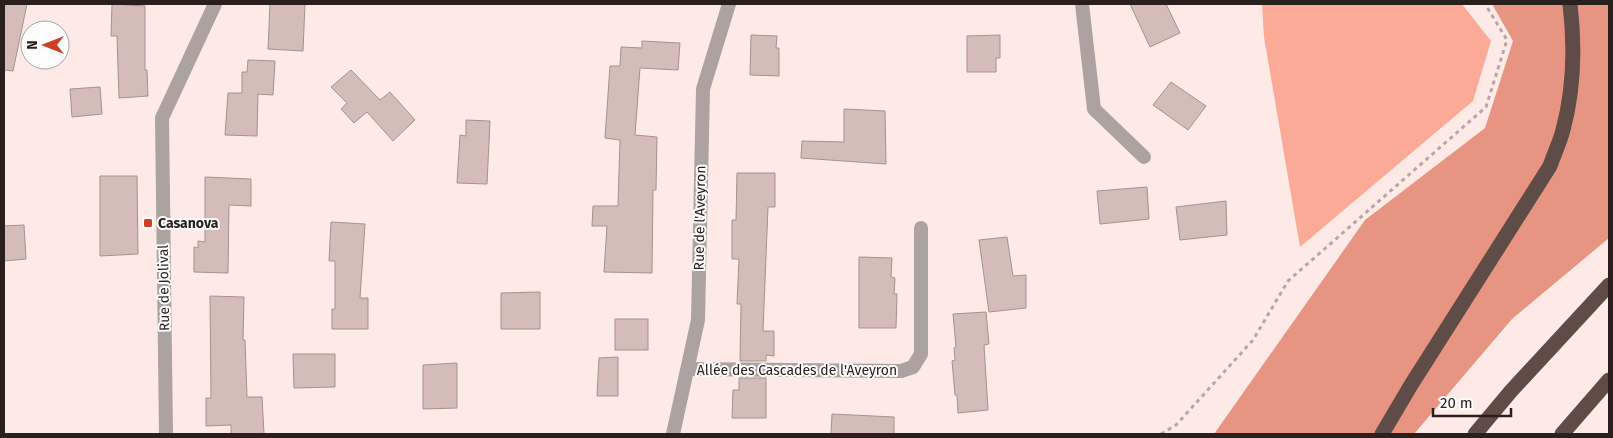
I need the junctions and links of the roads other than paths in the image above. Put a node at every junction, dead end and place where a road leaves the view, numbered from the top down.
1 (215, 4) edge
2 (729, 4) edge
3 (1082, 4) edge
4 (1570, 4) edge
5 (1144, 157) dead end
6 (921, 228) dead end
7 (1609, 285) edge
8 (688, 369) junction
9 (1609, 380) edge
10 (166, 434) edge
11 (673, 434) edge
12 (1382, 434) edge
13 (1475, 434) edge
14 (1562, 434) edge

1 - 10 street, Rue de Jolival
2 - 8 street, Rue de l'Aveyron
3 - 5 street
4 - 12 highway
6 - 8 street, Allée des Cascades de l'Aveyron
7 - 13 highway
8 - 11 street, Rue de l'Aveyron
9 - 14 highway

